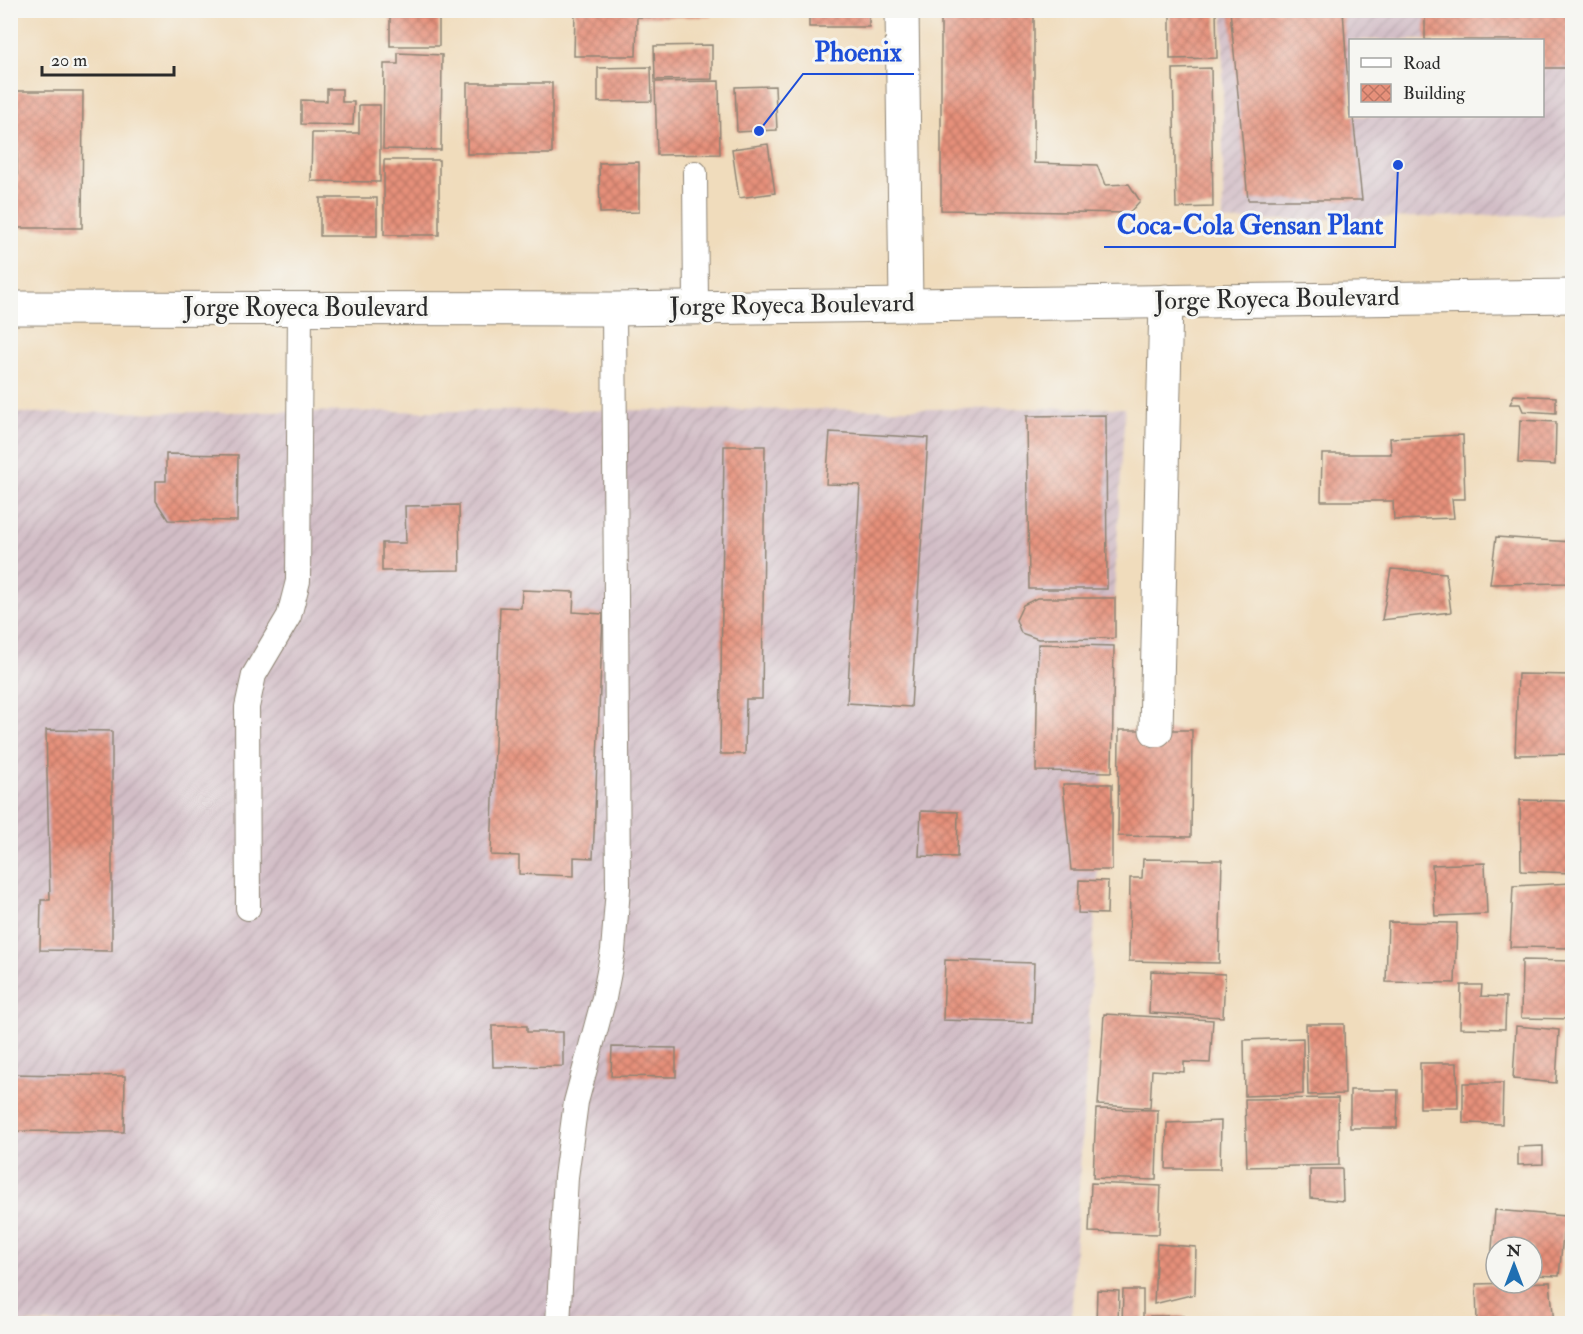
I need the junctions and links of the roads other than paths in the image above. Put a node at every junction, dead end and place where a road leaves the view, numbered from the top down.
1 (902, 10) edge
2 (695, 173) dead end
3 (1572, 296) edge
4 (1166, 300) junction
5 (906, 303) junction
6 (696, 306) junction
7 (10, 308) edge
8 (300, 308) junction
9 (614, 309) junction
10 (1156, 730) dead end
11 (248, 908) dead end
12 (558, 1323) edge

1 - 5 street
2 - 6 lane
3 - 4 street, Jorge Royeca Boulevard
4 - 5 street, Jorge Royeca Boulevard
4 - 10 street
5 - 6 street, Jorge Royeca Boulevard
6 - 9 street, Jorge Royeca Boulevard
7 - 8 street, Jorge Royeca Boulevard
8 - 9 street, Jorge Royeca Boulevard
8 - 11 lane
9 - 12 lane

